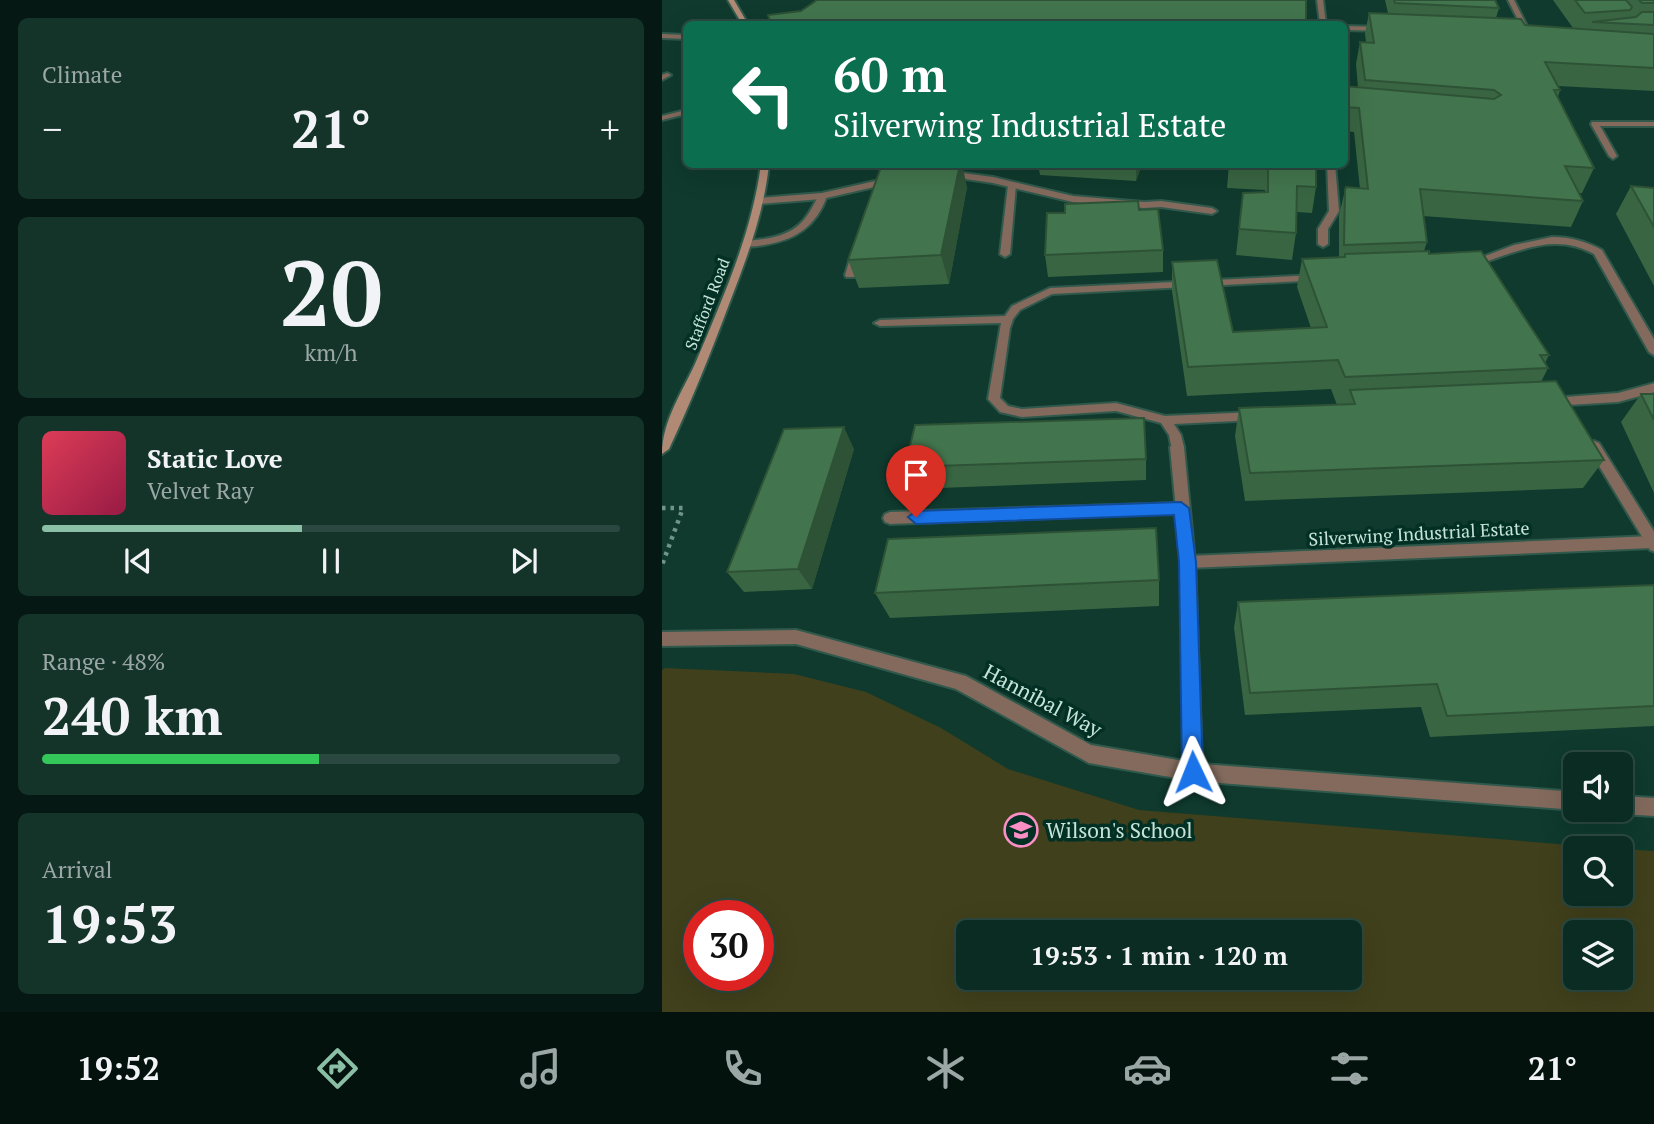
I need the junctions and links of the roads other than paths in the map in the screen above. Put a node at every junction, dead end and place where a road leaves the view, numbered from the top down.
1 (731, 0) edge
2 (1320, 0) edge
3 (1511, 0) edge
4 (743, 21) edge
5 (1323, 21) edge
6 (1348, 27) edge
7 (1400, 30) edge
8 (1512, 35) edge
9 (662, 36) edge
10 (1526, 36) junction
11 (683, 37) edge
12 (1538, 37) edge
13 (683, 114) edge
14 (662, 118) edge
15 (1654, 124) edge
16 (1613, 156) dead end
17 (764, 168) edge
18 (1331, 168) edge
19 (932, 175) edge
20 (905, 179) edge
21 (879, 183) junction
22 (1012, 185) junction
23 (822, 196) junction
24 (875, 197) edge
25 (760, 201) junction
26 (1212, 211) dead end
27 (862, 236) edge
28 (747, 244) junction
29 (1323, 244) dead end
30 (1005, 254) dead end
31 (1451, 270) edge
32 (850, 275) edge
33 (1331, 277) edge
34 (1008, 319) junction
35 (880, 323) dead end
36 (1654, 352) edge
37 (1654, 387) edge
38 (1542, 403) edge
39 (1263, 415) edge
40 (1165, 420) junction
41 (1583, 428) edge
42 (662, 449) edge
43 (1181, 508) junction
44 (890, 518) dead end
45 (1653, 544) edge
46 (1188, 562) junction
47 (662, 639) edge
48 (1193, 772) junction
49 (1563, 800) edge
50 (1633, 806) edge
51 (1654, 807) edge

1 - 4 main road
2 - 5 street
3 - 10 street
6 - 7 street
8 - 10 street
9 - 11 street
10 - 12 street
13 - 14 street
15 - 16 street
17 - 25 main road, Stafford Road
18 - 29 street
19 - 22 street
20 - 21 street
21 - 23 street
21 - 24 street
22 - 26 street
22 - 30 street
23 - 25 street
23 - 28 street
25 - 28 main road, Stafford Road
27 - 32 street
28 - 42 main road, Stafford Road
31 - 36 street
33 - 34 street
34 - 35 street
34 - 40 street
37 - 38 street
39 - 40 street
40 - 43 street
41 - 45 street
43 - 44 street
43 - 46 street
45 - 46 street, Silverwing Industrial Estate
46 - 48 street
47 - 48 street, Hannibal Way
48 - 49 street, Hannibal Way
50 - 51 street

